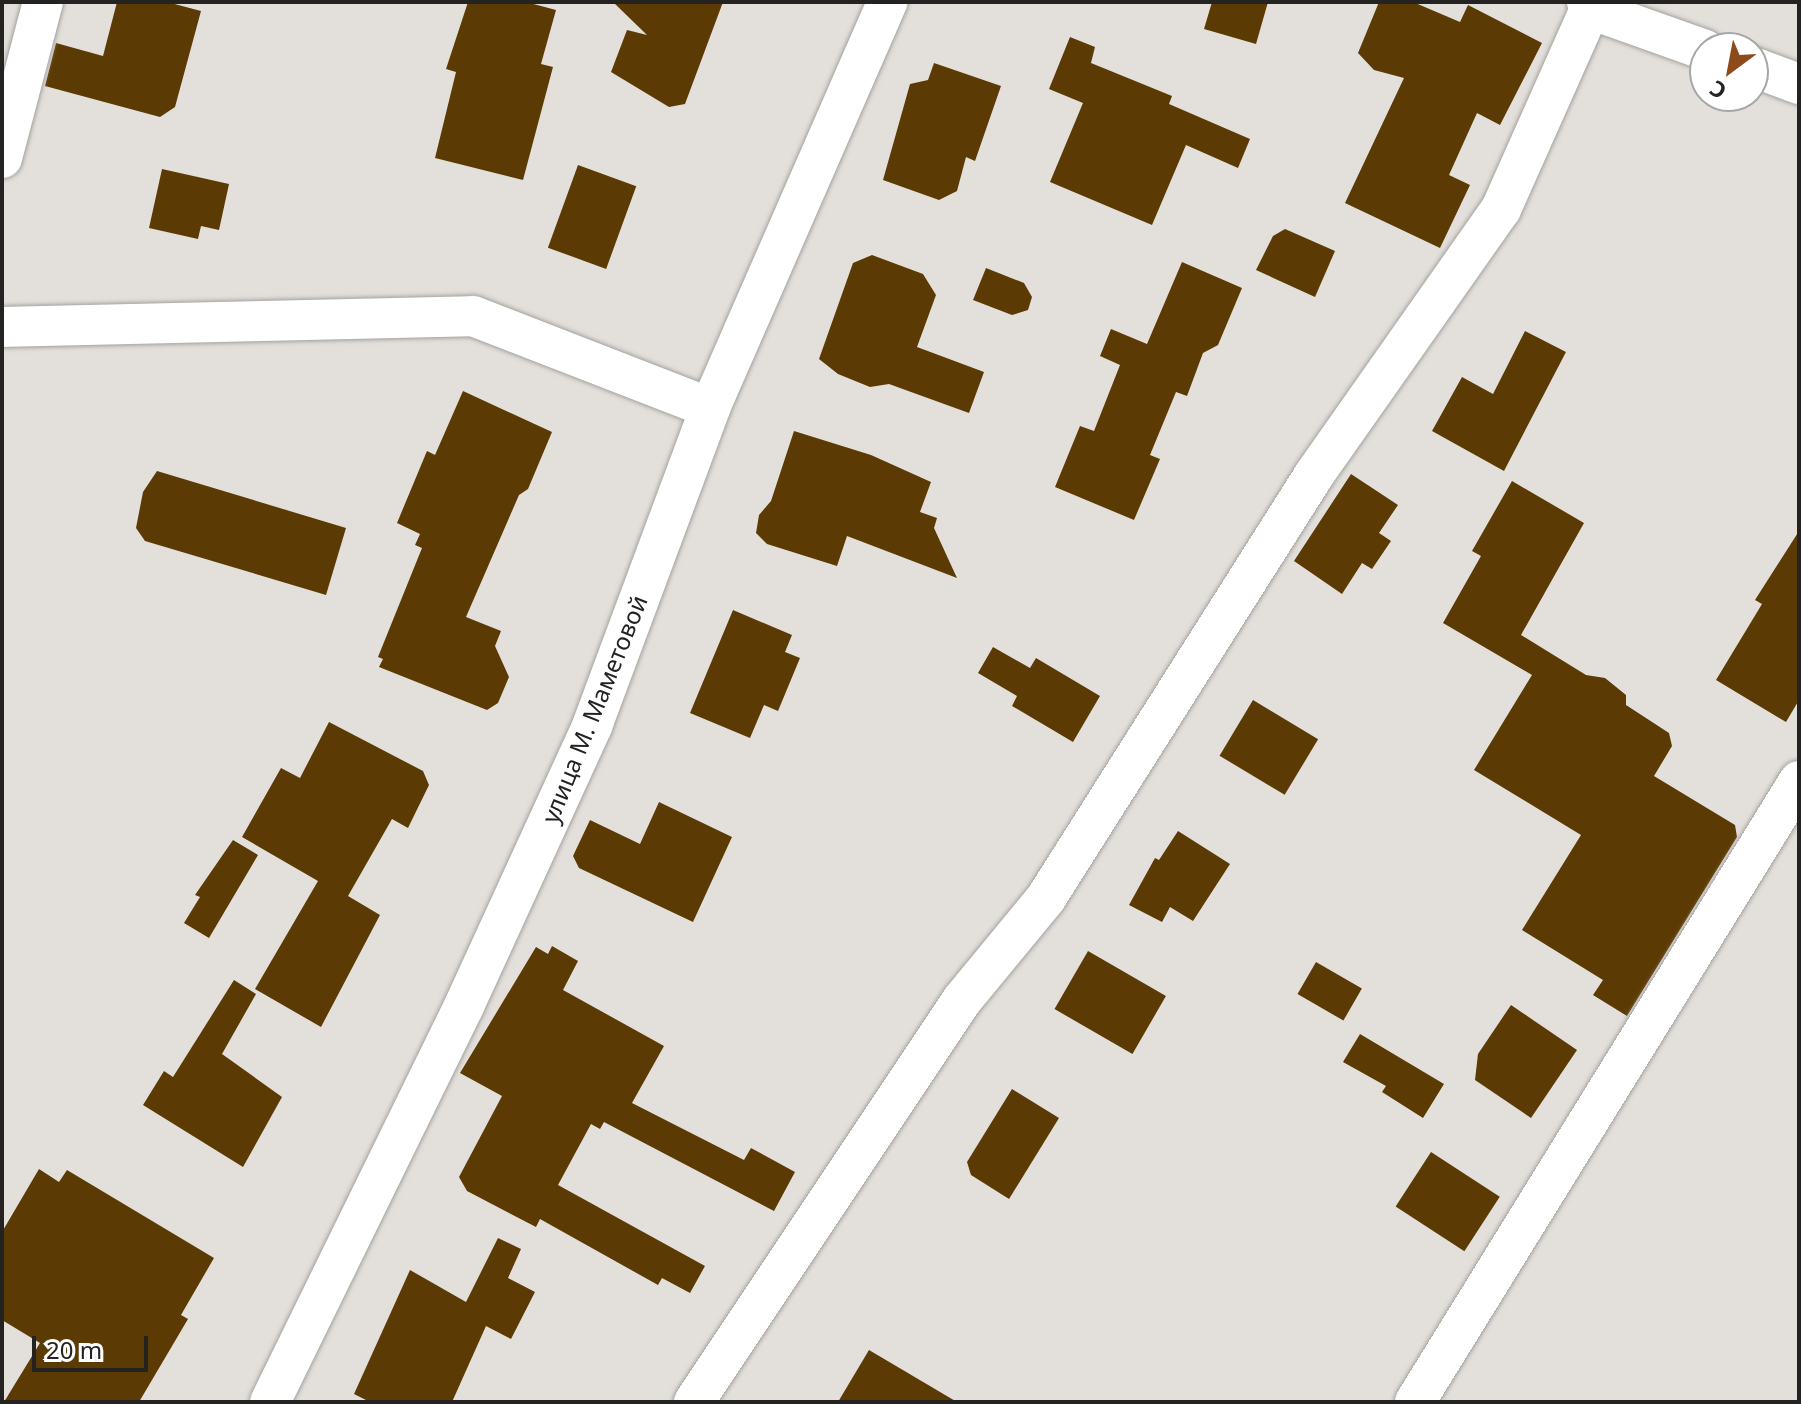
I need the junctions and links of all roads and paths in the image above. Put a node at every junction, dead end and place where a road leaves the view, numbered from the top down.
1 (43, 2) edge
2 (887, 2) edge
3 (1589, 5) edge
4 (1689, 44) edge
5 (1769, 73) edge
6 (1799, 84) edge
7 (2, 158) edge
8 (2, 327) edge
9 (710, 408) junction
10 (1799, 781) edge
11 (270, 1402) edge
12 (694, 1402) edge
13 (1415, 1402) edge

1 - 7 street
2 - 9 street, улица М. Маметовой
3 - 4 street
3 - 12 street
5 - 6 street
8 - 9 street
9 - 11 street, улица М. Маметовой
10 - 13 street

